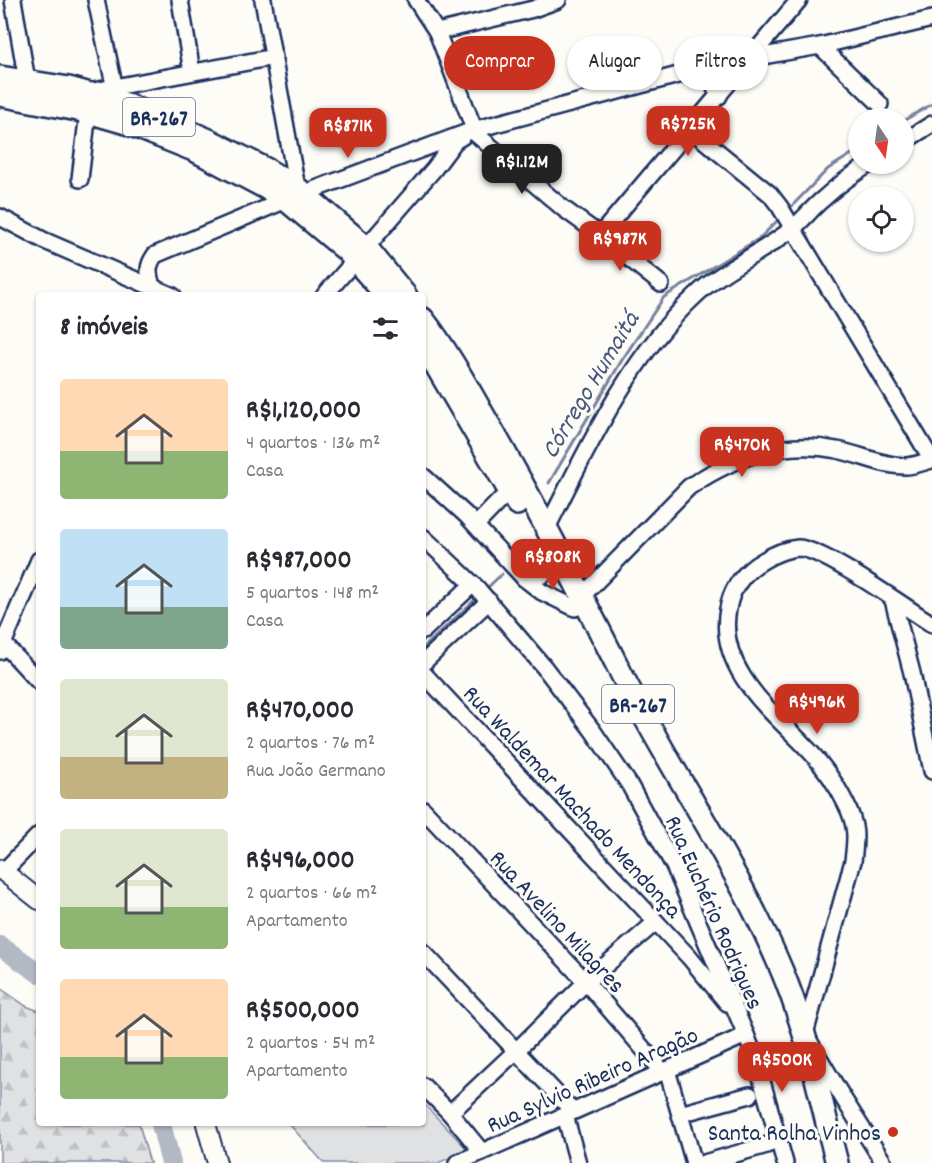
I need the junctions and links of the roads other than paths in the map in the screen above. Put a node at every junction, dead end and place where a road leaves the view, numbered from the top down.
1 (13, 0) edge
2 (96, 0) edge
3 (180, 0) edge
4 (263, 0) edge
5 (416, 0) edge
6 (558, 0) edge
7 (799, 0) edge
8 (932, 19) edge
9 (437, 32) junction
10 (768, 37) edge
11 (820, 46) junction
12 (768, 55) edge
13 (273, 57) junction
14 (192, 72) junction
15 (0, 77) edge
16 (674, 77) edge
17 (27, 81) junction
18 (716, 90) edge
19 (724, 90) edge
20 (0, 95) edge
21 (118, 95) junction
22 (719, 96) junction
23 (86, 102) junction
24 (880, 104) dead end
25 (932, 124) edge
26 (690, 129) junction
27 (473, 130) junction
28 (914, 135) edge
29 (404, 156) junction
30 (857, 174) edge
31 (426, 178) junction
32 (80, 179) dead end
33 (296, 194) junction
34 (0, 217) edge
35 (787, 218) junction
36 (600, 235) junction
37 (361, 253) junction
38 (661, 285) dead end
39 (152, 286) junction
40 (165, 292) edge
41 (327, 292) edge
42 (385, 292) edge
43 (402, 292) edge
44 (426, 324) edge
45 (426, 349) edge
46 (932, 460) edge
47 (426, 479) edge
48 (510, 490) junction
49 (476, 525) junction
50 (547, 528) junction
51 (426, 540) edge
52 (556, 560) junction
53 (36, 567) edge
54 (524, 578) junction
55 (481, 593) junction
56 (893, 600) junction
57 (578, 602) junction
58 (932, 624) edge
59 (426, 629) edge
60 (2, 647) edge
61 (426, 659) edge
62 (426, 676) edge
63 (36, 679) edge
64 (929, 744) edge
65 (932, 771) edge
66 (426, 812) edge
67 (36, 838) edge
68 (1, 875) edge
69 (36, 898) edge
70 (36, 911) edge
71 (657, 922) junction
72 (710, 947) junction
73 (426, 955) edge
74 (689, 957) junction
75 (586, 981) junction
76 (736, 1014) junction
77 (805, 1034) junction
78 (746, 1035) junction
79 (516, 1051) junction
80 (662, 1068) junction
81 (426, 1089) edge
82 (750, 1095) dead end
83 (843, 1098) junction
84 (821, 1104) junction
85 (567, 1110) junction
86 (450, 1113) junction
87 (680, 1114) junction
88 (207, 1126) edge
89 (219, 1126) edge
90 (767, 1145) dead end
91 (483, 1152) junction
92 (217, 1163) edge
93 (228, 1163) edge
94 (457, 1163) edge
95 (578, 1163) edge
96 (704, 1163) edge
97 (785, 1163) edge
98 (827, 1163) edge
99 (837, 1163) edge
100 (884, 1163) edge

1 - 17 street
2 - 21 street
3 - 14 street
4 - 13 street
5 - 9 street
6 - 9 street
7 - 10 street
8 - 11 street
9 - 27 street
11 - 12 street
11 - 24 street
13 - 14 street
13 - 33 street
14 - 21 street
15 - 17 highway, BR-267
16 - 27 street
17 - 23 highway, BR-267
18 - 22 street
19 - 22 street
20 - 23 highway, BR-267
21 - 23 highway, BR-267
21 - 33 highway, BR-267
22 - 26 street
23 - 32 street
23 - 33 highway, BR-267
25 - 28 street
26 - 35 street
26 - 36 street
27 - 29 street
27 - 31 street
27 - 36 street
29 - 31 street
29 - 33 street
30 - 35 street
31 - 37 street
33 - 37 highway, BR-267
33 - 39 street
34 - 39 street
35 - 46 street
35 - 50 street
36 - 38 street
37 - 41 street
37 - 42 highway, BR-267
37 - 43 highway, BR-267
39 - 40 street
44 - 50 highway, BR-267
45 - 48 highway, BR-267
46 - 57 street
47 - 49 street
48 - 49 street
48 - 52 highway, BR-267
49 - 54 street
50 - 52 highway, BR-267
51 - 55 street, Rua Euchério Rodrigues
52 - 54 street
52 - 57 highway, BR-267
53 - 60 street
54 - 57 street
55 - 59 street
55 - 61 street
55 - 72 street, Rua Euchério Rodrigues
56 - 58 street
56 - 64 street
56 - 77 street
57 - 77 highway, BR-267
57 - 98 highway, BR-267
60 - 63 street
62 - 71 street, Rua Waldemar Machado Mendonça
64 - 65 street
66 - 75 street, Rua Avelino Milagres
67 - 68 street
68 - 69 main road
68 - 70 main road
71 - 74 street, Rua Waldemar Machado Mendonça
71 - 75 street
72 - 74 street
72 - 76 street, Rua Euchério Rodrigues
73 - 79 street
74 - 76 street, Rua Waldemar Machado Mendonça
75 - 79 street
75 - 80 street, Rua Avelino Milagres
76 - 78 street, Rua Euchério Rodrigues
77 - 83 street
77 - 84 highway, BR-267
78 - 80 street, Rua Sylvio Ribeiro Aragão
78 - 97 street, Rua Euchério Rodrigues
79 - 85 street
79 - 86 street
80 - 85 street, Rua Sylvio Ribeiro Aragão
80 - 87 street
81 - 86 street
82 - 87 street
83 - 84 street
83 - 100 street
84 - 99 highway, BR-267
85 - 91 street, Rua Sylvio Ribeiro Aragão
85 - 95 street
86 - 91 street
87 - 96 street
88 - 92 main road
89 - 93 main road
90 - 96 street
91 - 94 street, Rua Sylvio Ribeiro Aragão

